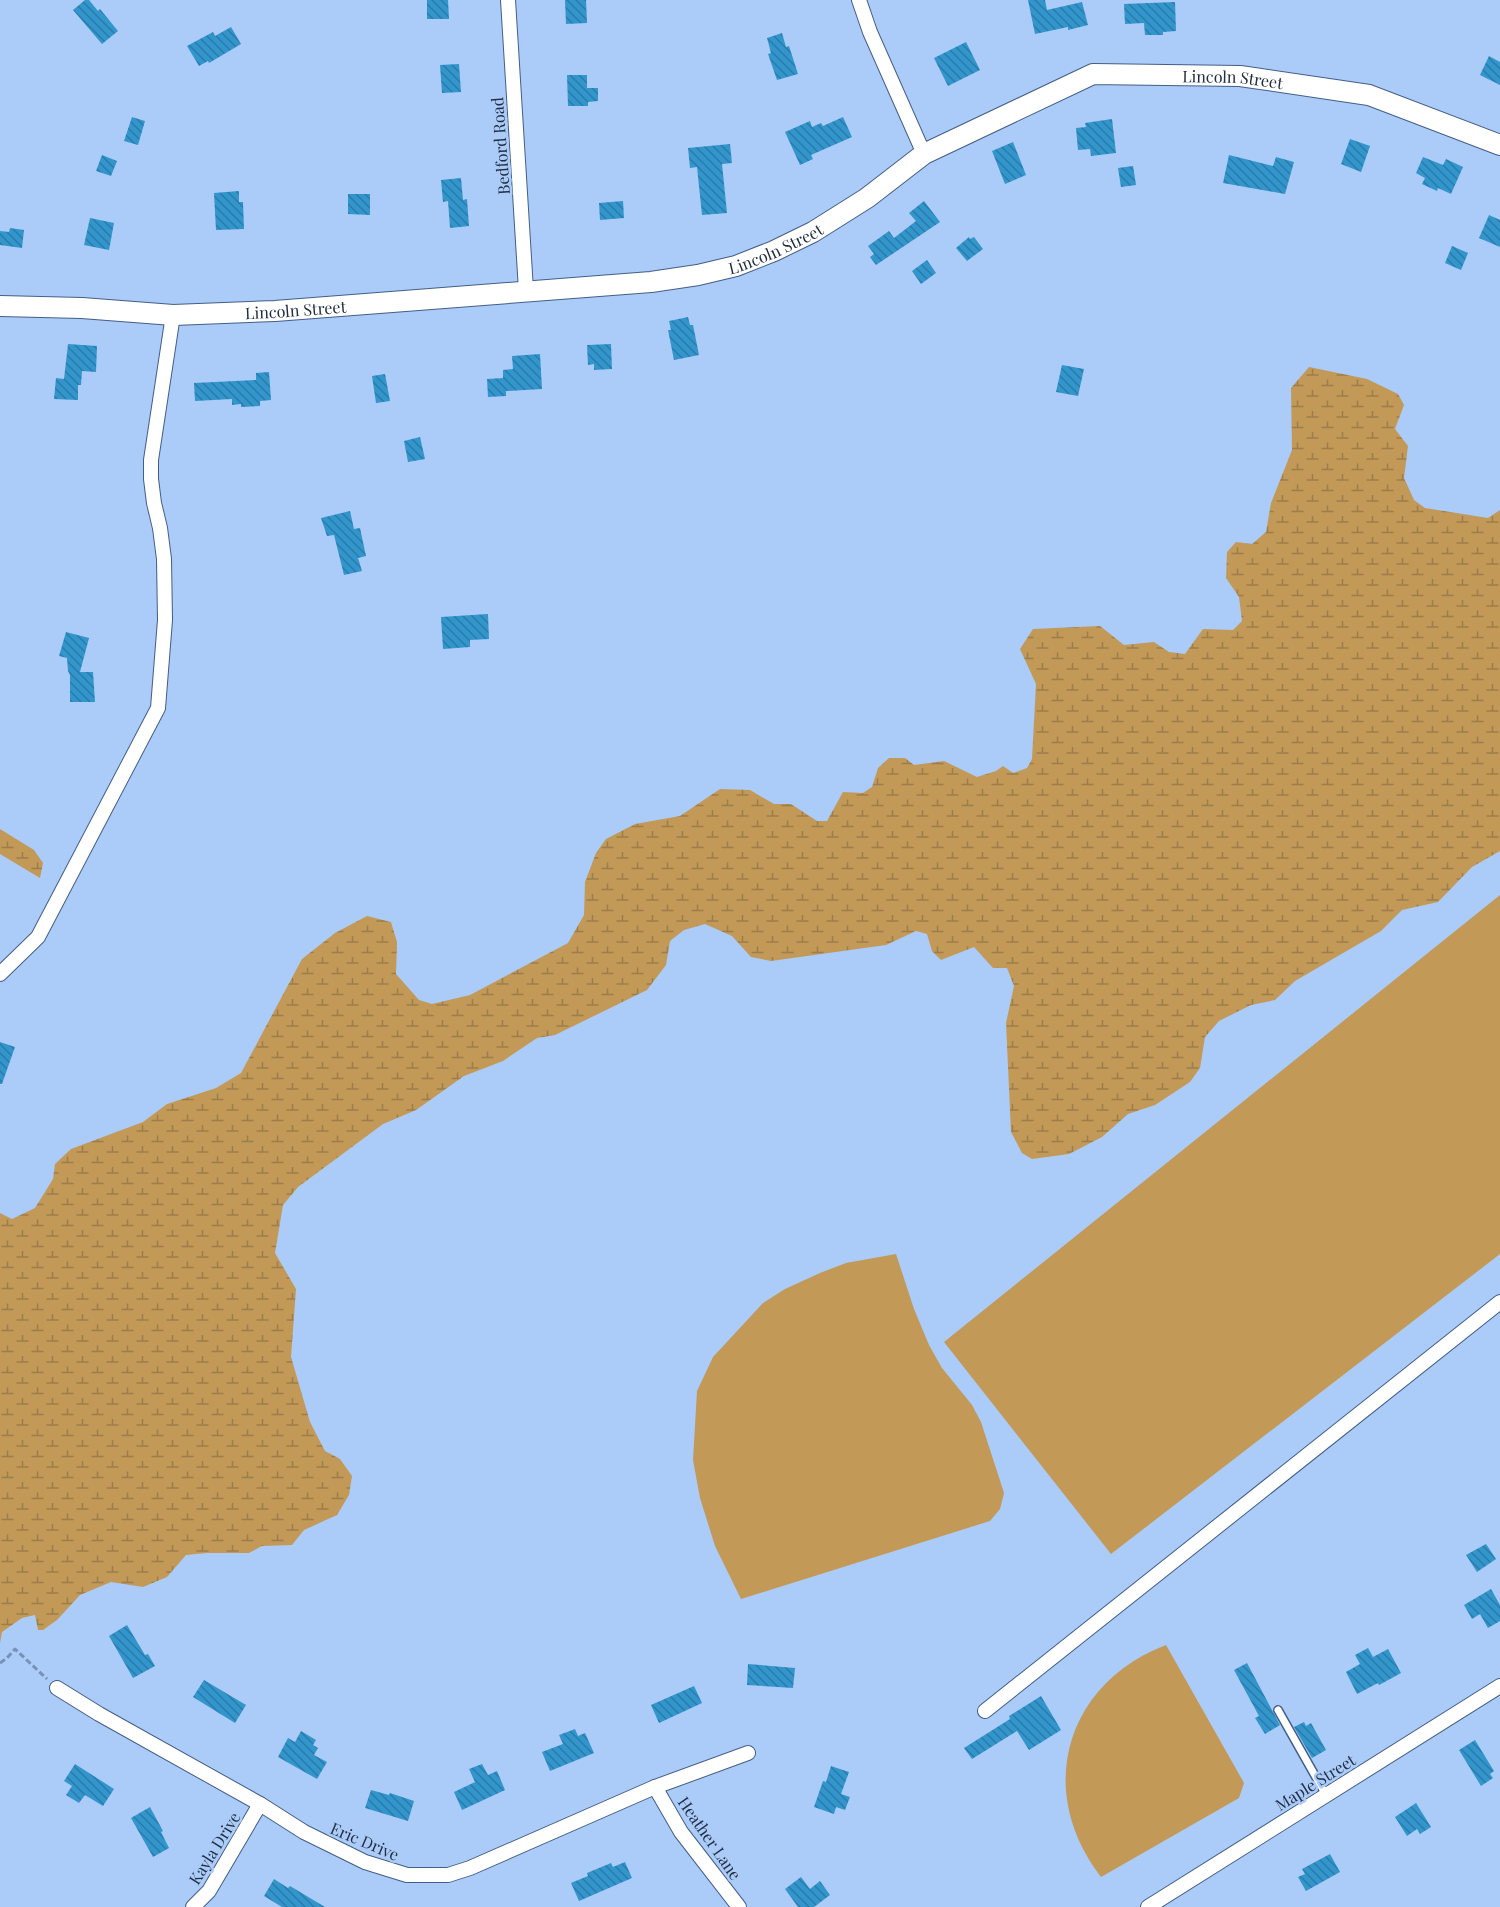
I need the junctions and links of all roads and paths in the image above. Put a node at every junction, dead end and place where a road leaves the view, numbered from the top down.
1 (508, 0) edge
2 (859, 0) edge
3 (1500, 145) edge
4 (924, 154) junction
5 (526, 290) junction
6 (0, 306) edge
7 (173, 315) junction
8 (0, 974) edge
9 (1500, 1302) edge
10 (0, 1663) edge
11 (1500, 1686) edge
12 (57, 1688) joint
13 (1278, 1710) dead end
14 (985, 1711) dead end
15 (748, 1753) dead end
16 (655, 1787) junction
17 (1326, 1796) junction
18 (260, 1804) junction
19 (193, 1907) edge
20 (739, 1907) edge
21 (1148, 1907) edge

1 - 5 street, Bedford Road
2 - 4 street
3 - 4 main road, Lincoln Street
4 - 5 main road, Lincoln Street
5 - 7 main road, Lincoln Street
6 - 7 main road, Lincoln Street
7 - 8 street
9 - 14 street
10 - 12 path
11 - 17 street, Maple Street
12 - 18 street, Eric Drive
13 - 17 lane
15 - 16 street, Eric Drive
16 - 18 street, Eric Drive
16 - 20 street, Heather Lane
17 - 21 street, Maple Street
18 - 19 street, Kayla Drive

